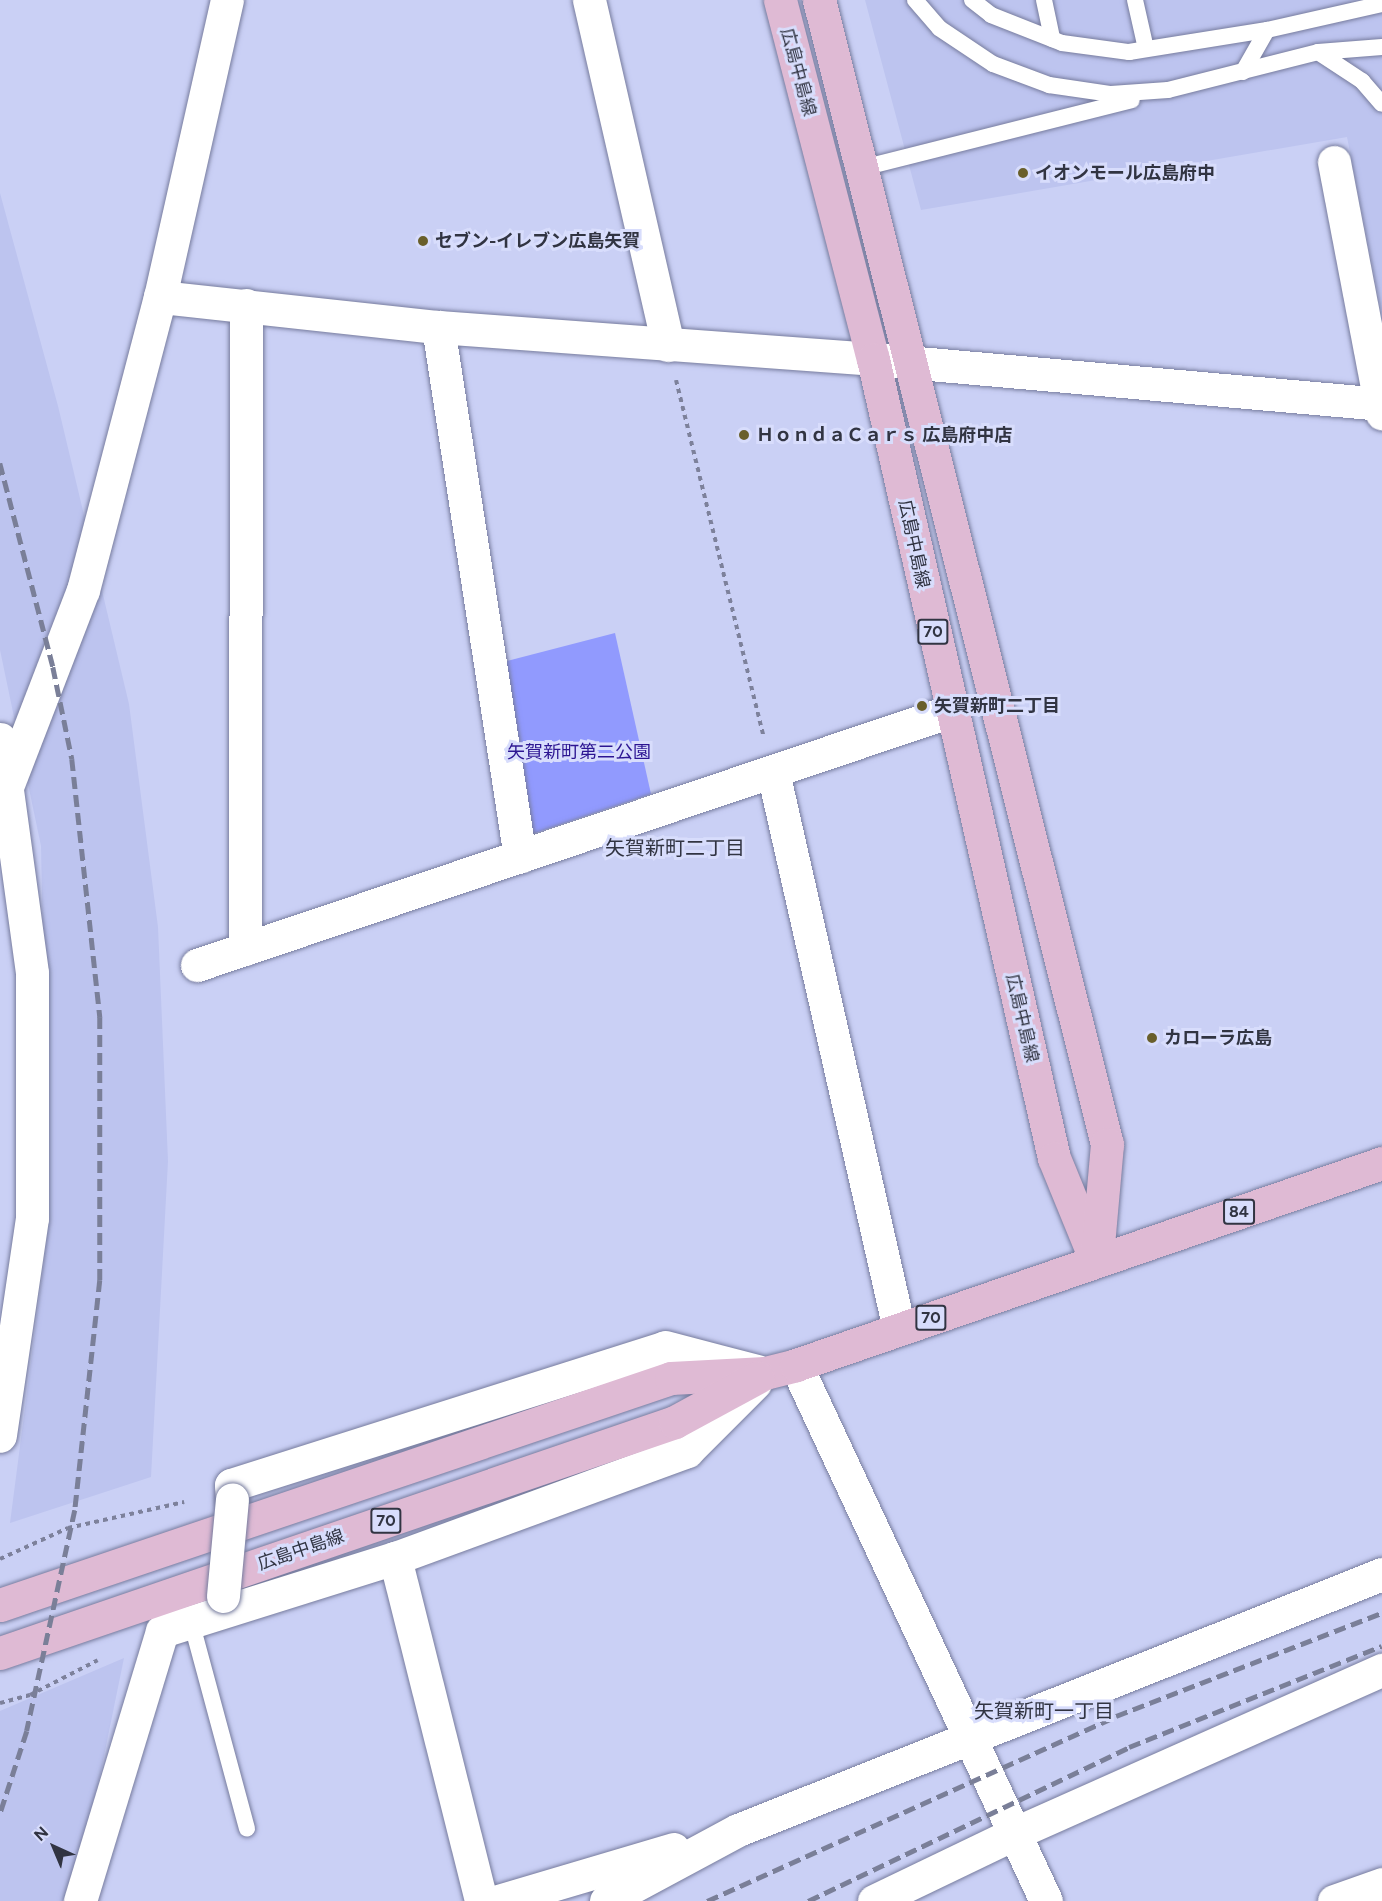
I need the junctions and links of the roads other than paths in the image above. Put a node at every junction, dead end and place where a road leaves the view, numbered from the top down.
1 (227, 0) edge
2 (589, 0) edge
3 (780, 0) edge
4 (819, 0) edge
5 (915, 0) edge
6 (972, 0) edge
7 (1044, 0) edge
8 (1135, 0) edge
9 (1382, 4) edge
10 (1267, 30) junction
11 (1052, 39) junction
12 (1382, 47) edge
13 (1146, 49) junction
14 (1318, 52) junction
15 (1243, 72) junction
16 (1168, 90) junction
17 (1382, 104) edge
18 (1334, 162) dead end
19 (862, 168) junction
20 (160, 297) junction
21 (246, 305) junction
22 (438, 327) junction
23 (668, 345) junction
24 (873, 359) junction
25 (911, 365) junction
26 (1381, 407) edge
27 (951, 711) junction
28 (0, 739) edge
29 (773, 772) junction
30 (5, 794) edge
31 (520, 857) junction
32 (245, 949) junction
33 (197, 965) dead end
34 (1382, 1163) edge
35 (1096, 1261) junction
36 (899, 1329) junction
37 (796, 1365) junction
38 (765, 1373) junction
39 (0, 1436) edge
40 (395, 1558) junction
41 (1382, 1574) edge
42 (223, 1604) junction
43 (0, 1605) edge
44 (191, 1621) junction
45 (0, 1653) edge
46 (1382, 1670) edge
47 (968, 1737) junction
48 (247, 1829) dead end
49 (738, 1830) junction
50 (1012, 1834) junction
51 (1382, 1884) edge
52 (80, 1901) edge
53 (481, 1901) edge
54 (498, 1901) edge
55 (606, 1901) edge
56 (874, 1901) edge
57 (1046, 1901) edge
58 (1334, 1901) edge

1 - 20 street
2 - 23 street
3 - 24 main road, 広島中島線 / 70
4 - 19 main road, 広島中島線 / 70
5 - 16 lane
6 - 11 lane
7 - 11 lane
8 - 13 lane
9 - 10 lane
10 - 13 lane
10 - 15 lane
11 - 13 lane
12 - 14 lane
14 - 15 lane
14 - 17 lane
15 - 16 lane
16 - 19 lane
18 - 26 street
19 - 25 main road, 広島中島線 / 70
20 - 21 street
20 - 30 street
21 - 22 street
21 - 32 street
22 - 23 street
22 - 31 street
23 - 24 street
24 - 25 street
24 - 27 main road, 広島中島線 / 70
25 - 26 street
25 - 35 main road, 広島中島線 / 70
27 - 29 street
27 - 35 main road, 広島中島線 / 70
28 - 30 street
29 - 31 street
29 - 36 street
30 - 39 street
31 - 32 street
32 - 33 street
34 - 35 main road, 84
35 - 36 main road, 広島中島線 / 70
36 - 37 main road, 広島中島線 / 70
37 - 38 main road, 広島中島線 / 70
37 - 47 street
38 - 40 street
38 - 42 street, bridge
38 - 43 main road, 広島中島線 / 70
38 - 45 main road, 広島中島線 / 70
40 - 42 street
40 - 53 street
41 - 47 street
42 - 44 street
44 - 48 lane
44 - 52 street
46 - 50 street
47 - 49 street
47 - 50 street
49 - 54 street
49 - 55 street
50 - 56 street
50 - 57 street
51 - 58 street

